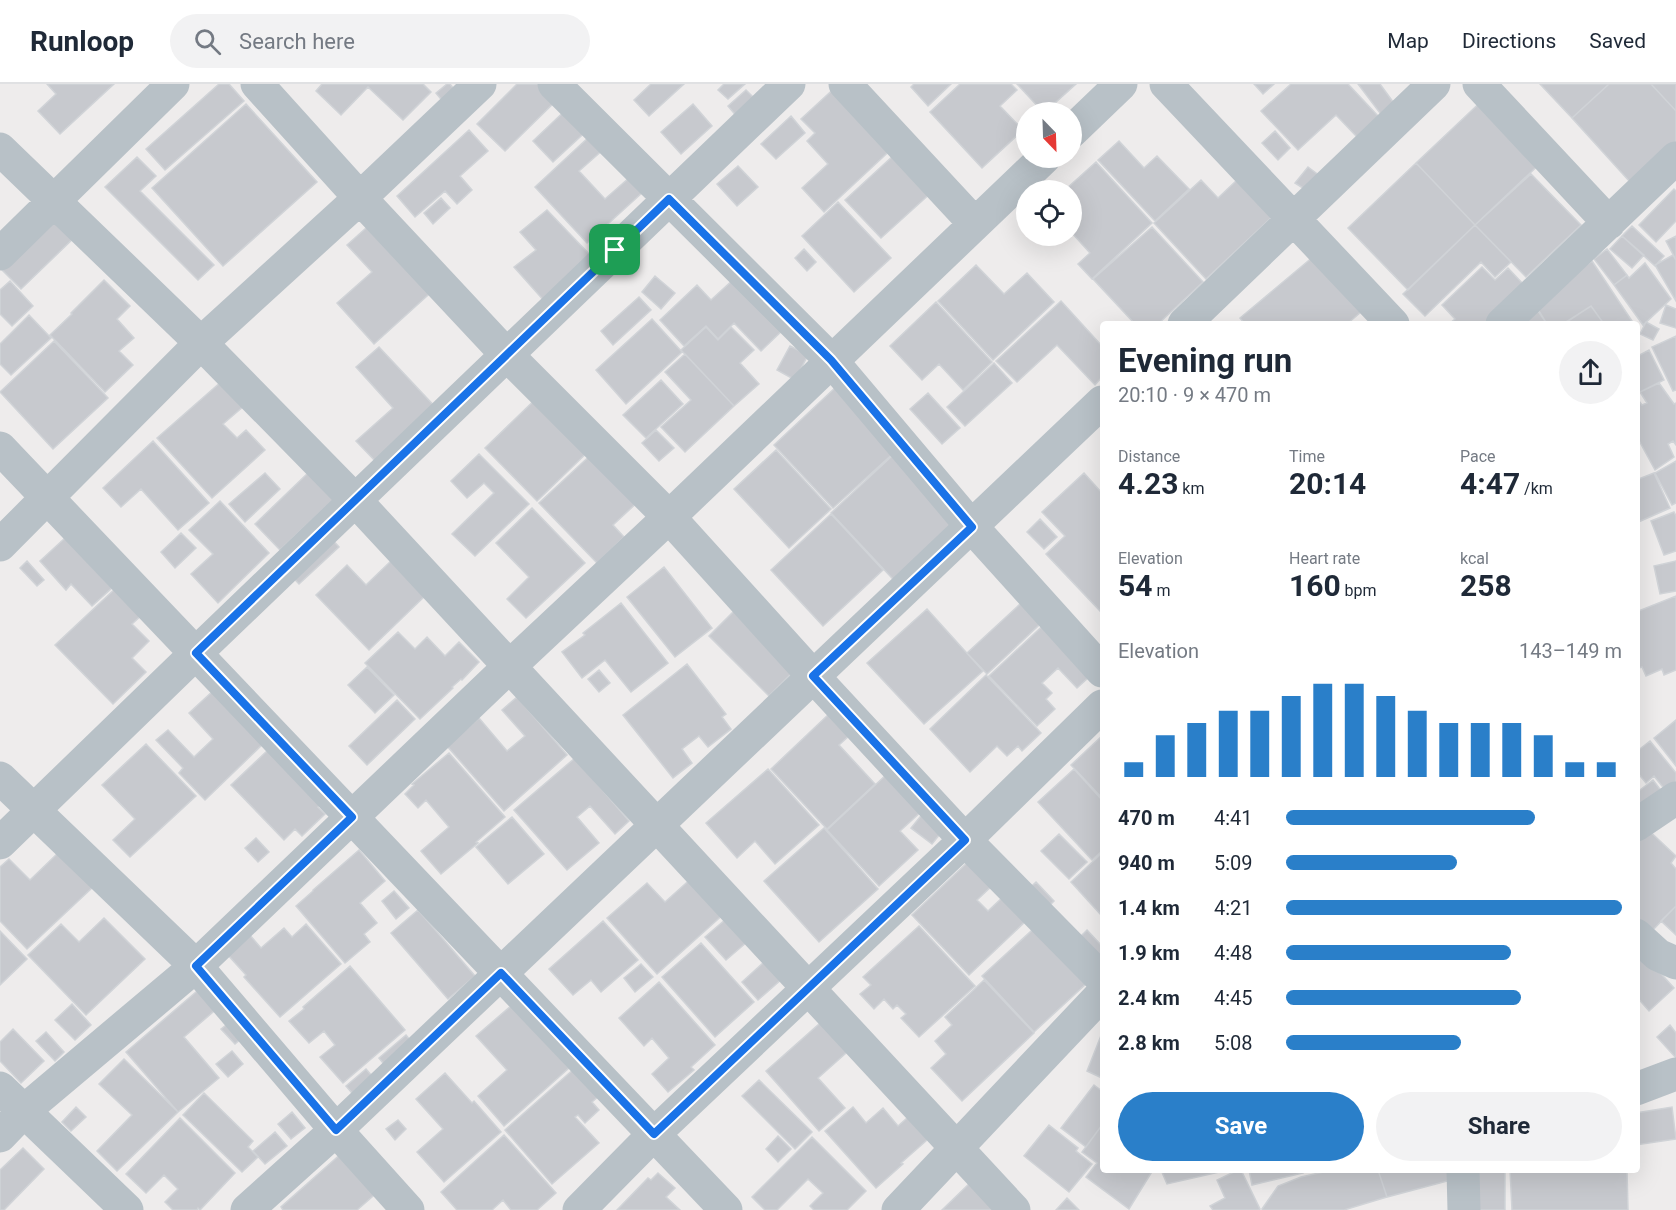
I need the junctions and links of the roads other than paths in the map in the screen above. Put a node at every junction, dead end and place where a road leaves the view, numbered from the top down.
1 (173, 84) edge
2 (257, 84) edge
3 (480, 84) edge
4 (554, 84) edge
5 (789, 84) edge
6 (846, 84) edge
7 (1121, 84) edge
8 (1166, 84) edge
9 (1434, 84) edge
10 (1479, 84) edge
11 (1082, 121) edge
12 (0, 149) edge
13 (1676, 158) edge
14 (1034, 168) edge
15 (360, 198) junction
16 (669, 199) junction
17 (54, 201) junction
18 (1293, 219) junction
19 (1609, 223) junction
20 (975, 224) junction
21 (0, 254) edge
22 (1187, 321) edge
23 (1390, 321) edge
24 (1506, 321) edge
25 (201, 343) junction
26 (506, 354) junction
27 (831, 360) junction
28 (1100, 404) edge
29 (0, 447) edge
30 (48, 497) junction
31 (355, 500) junction
32 (669, 517) junction
33 (972, 527) junction
34 (0, 545) edge
35 (196, 653) junction
36 (510, 666) junction
37 (1100, 669) edge
38 (813, 676) junction
39 (1100, 708) edge
40 (0, 778) edge
41 (1676, 798) edge
42 (33, 811) junction
43 (352, 817) junction
44 (1640, 822) edge
45 (656, 825) junction
46 (965, 840) junction
47 (0, 843) edge
48 (1640, 939) edge
49 (1676, 963) edge
50 (196, 966) junction
51 (501, 973) junction
52 (1100, 977) edge
53 (808, 988) junction
54 (1100, 996) edge
55 (1676, 1074) edge
56 (0, 1088) edge
57 (1640, 1088) edge
58 (25, 1110) junction
59 (336, 1130) junction
60 (654, 1134) junction
61 (0, 1136) edge
62 (957, 1148) junction
63 (1463, 1173) edge
64 (127, 1210) edge
65 (247, 1210) edge
66 (408, 1210) edge
67 (579, 1210) edge
68 (726, 1210) edge
69 (898, 1210) edge
70 (1014, 1210) edge
71 (1464, 1210) edge

1 - 17 street
2 - 15 street
3 - 15 street
4 - 16 street
5 - 16 street
6 - 20 street
7 - 11 street
8 - 18 street
9 - 18 street
10 - 19 street
12 - 17 street
13 - 19 street
14 - 20 street
15 - 25 street
15 - 26 street
16 - 26 street
16 - 27 street
17 - 21 street
17 - 25 street
18 - 22 street
18 - 23 street
19 - 24 street
20 - 27 street
25 - 30 street
25 - 31 street
26 - 31 street
26 - 32 street
27 - 32 street
27 - 33 street
28 - 33 street
29 - 30 street
30 - 34 street
30 - 35 street
31 - 35 street
31 - 36 street
32 - 36 street
32 - 38 street
33 - 37 street
33 - 38 street
35 - 42 street
35 - 43 street
36 - 43 street
36 - 45 street
38 - 45 street
38 - 46 street
39 - 46 street
40 - 42 street
41 - 44 street
42 - 47 street
42 - 50 street
43 - 50 street
43 - 51 street
45 - 51 street
45 - 53 street
46 - 52 street
46 - 53 street
48 - 49 street
50 - 58 street
50 - 59 street
51 - 59 street
51 - 60 street
53 - 60 street
53 - 62 street
54 - 62 street
55 - 57 street
56 - 58 street
58 - 61 street
58 - 64 street
59 - 65 street
59 - 66 street
60 - 67 street
60 - 68 street
62 - 69 street
62 - 70 street
63 - 71 street

